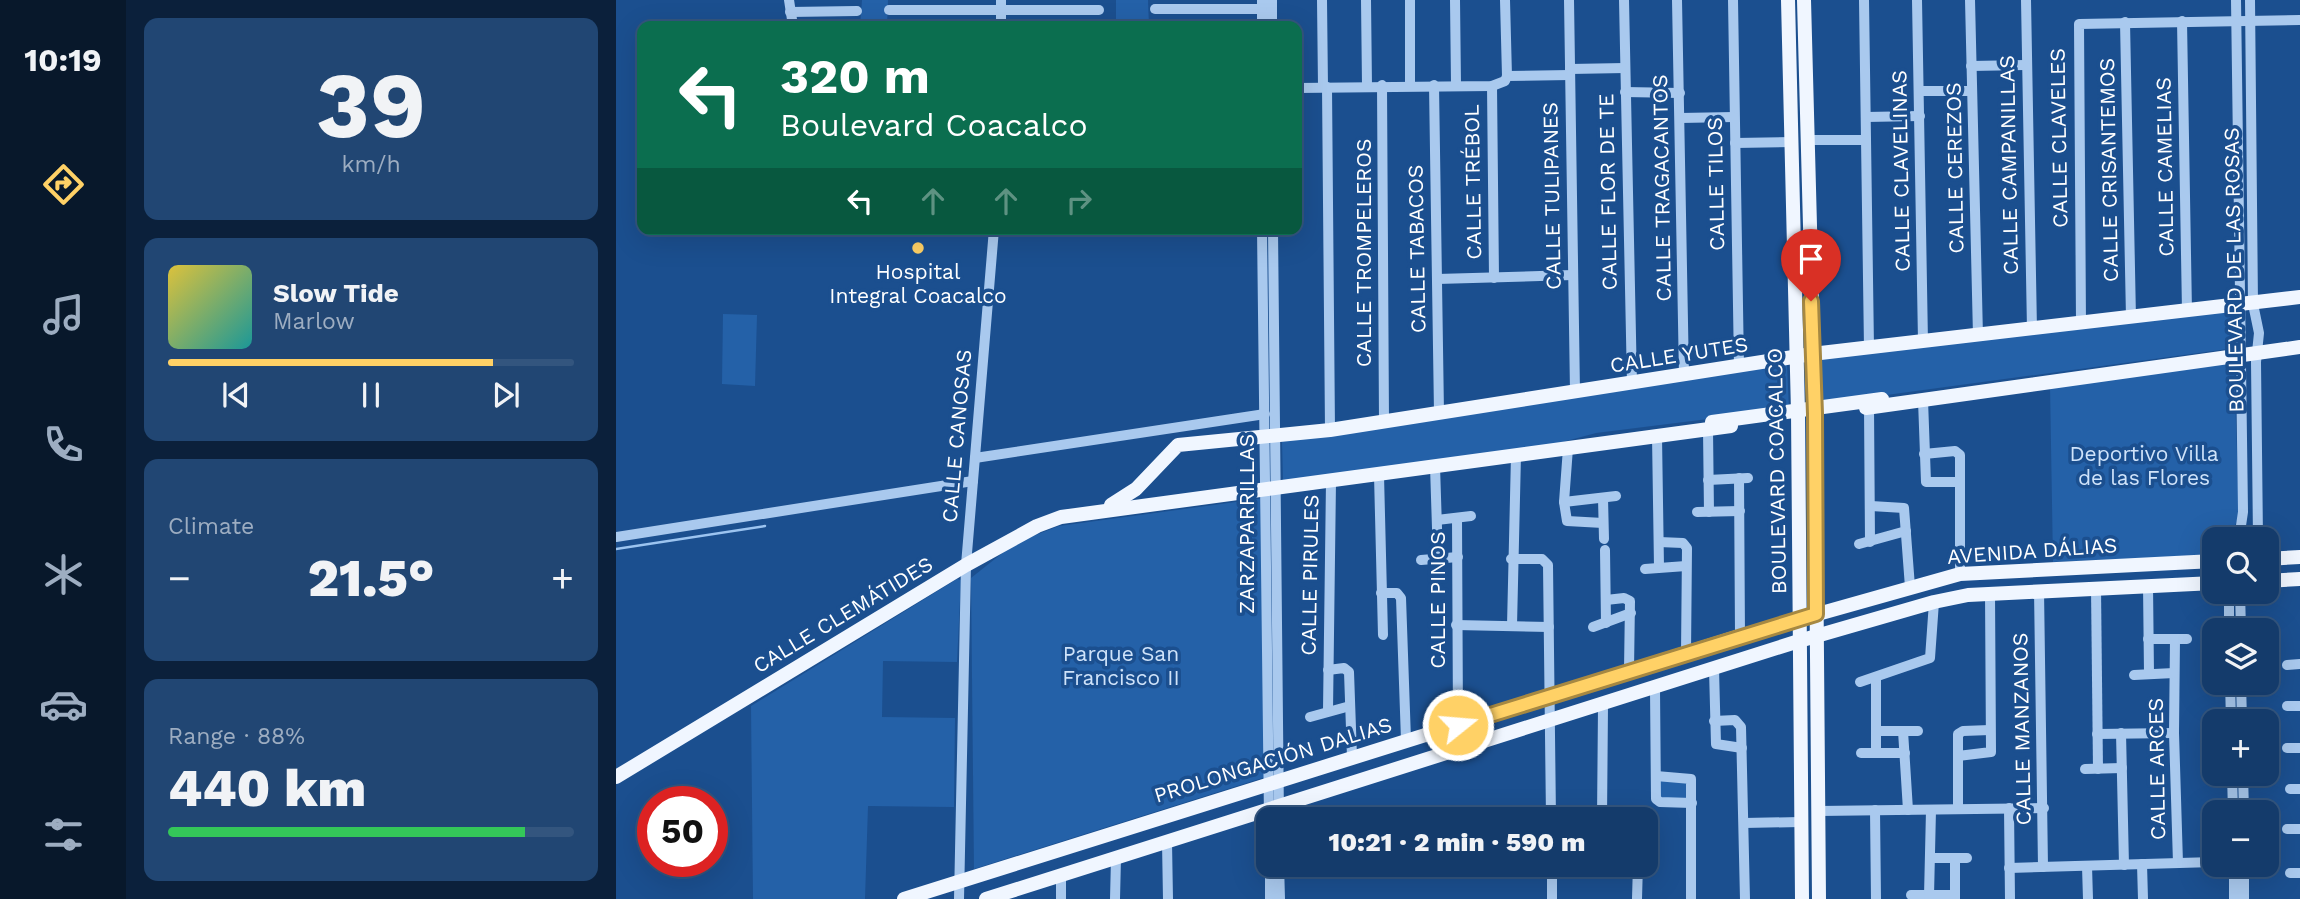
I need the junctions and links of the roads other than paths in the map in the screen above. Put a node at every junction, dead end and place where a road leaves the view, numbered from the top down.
1 (1272, 0) edge
2 (1322, 0) edge
3 (1366, 0) edge
4 (1410, 0) edge
5 (1455, 0) edge
6 (1506, 0) edge
7 (1569, 0) edge
8 (1623, 0) edge
9 (1677, 0) edge
10 (1732, 0) edge
11 (1788, 0) edge
12 (1804, 0) edge
13 (1864, 0) edge
14 (1917, 0) edge
15 (1970, 0) edge
16 (2026, 0) edge
17 (2236, 0) edge
18 (2250, 0) edge
19 (1262, 4) edge
20 (1001, 5) edge
21 (790, 6) edge
22 (1155, 9) dead end
23 (889, 10) dead end
24 (1100, 10) dead end
25 (857, 11) dead end
26 (2300, 20) edge
27 (1272, 21) edge
28 (2182, 21) junction
29 (2235, 21) junction
30 (2125, 22) junction
31 (2248, 23) junction
32 (2025, 65) junction
33 (1972, 66) junction
34 (1625, 68) junction
35 (1570, 72) junction
36 (1507, 76) junction
37 (1456, 84) junction
38 (1382, 85) junction
39 (1410, 85) junction
40 (1434, 85) junction
41 (1367, 86) junction
42 (1492, 86) junction
43 (1325, 87) junction
44 (1302, 88) edge
45 (1919, 91) junction
46 (1972, 91) junction
47 (1625, 92) junction
48 (1680, 93) junction
49 (1920, 116) junction
50 (1734, 117) junction
51 (1866, 117) junction
52 (1680, 118) junction
53 (1866, 140) junction
54 (1799, 141) junction
55 (1735, 143) junction
56 (994, 235) edge
57 (1262, 235) edge
58 (1273, 235) edge
59 (1573, 275) junction
60 (1494, 278) junction
61 (1437, 279) junction
62 (2300, 297) edge
63 (2247, 305) junction
64 (2187, 312) junction
65 (2131, 318) junction
66 (2081, 324) junction
67 (2032, 330) junction
68 (1978, 336) junction
69 (1923, 342) junction
70 (2300, 347) edge
71 (1869, 348) junction
72 (1812, 354) junction
73 (2248, 355) junction
74 (1797, 357) junction
75 (1739, 367) junction
76 (1684, 376) junction
77 (1632, 384) junction
78 (2025, 385) junction
79 (1575, 392) junction
80 (1923, 400) junction
81 (1875, 403) junction
82 (1439, 413) junction
83 (1265, 414) junction
84 (1815, 414) junction
85 (1798, 417) junction
86 (1384, 422) junction
87 (1710, 426) junction
88 (1330, 430) junction
89 (1657, 436) junction
90 (1270, 437) junction
91 (1571, 447) junction
92 (1924, 454) junction
93 (1516, 455) junction
94 (975, 458) junction
95 (1435, 466) junction
96 (1379, 475) junction
97 (1709, 480) junction
98 (973, 481) junction
99 (1331, 481) junction
100 (1960, 482) junction
101 (1270, 489) junction
102 (1616, 496) dead end
103 (1602, 498) junction
104 (1564, 502) junction
105 (1871, 506) junction
106 (1100, 510) junction
107 (1740, 511) junction
108 (1697, 512) dead end
109 (1709, 512) junction
110 (1471, 516) dead end
111 (1457, 518) junction
112 (1437, 520) junction
113 (1603, 523) junction
114 (2240, 527) edge
115 (2257, 527) edge
116 (1906, 531) junction
117 (616, 537) edge
118 (1659, 542) junction
119 (1458, 557) junction
120 (2300, 557) edge
121 (2279, 558) edge
122 (1438, 559) junction
123 (1511, 559) junction
124 (1421, 560) dead end
125 (2202, 562) edge
126 (966, 565) junction
127 (1686, 566) junction
128 (1659, 567) junction
129 (1644, 569) dead end
130 (1960, 574) junction
131 (2300, 579) edge
132 (2279, 580) edge
133 (2202, 583) edge
134 (2148, 585) junction
135 (1910, 587) junction
136 (2096, 587) junction
137 (2039, 590) junction
138 (1381, 593) junction
139 (1990, 593) junction
140 (1606, 600) junction
141 (1934, 602) junction
142 (1631, 613) junction
143 (1816, 614) junction
144 (1799, 618) junction
145 (1606, 622) junction
146 (1456, 625) junction
147 (1512, 626) junction
148 (1549, 627) junction
149 (1592, 627) dead end
150 (1401, 636) junction
151 (1740, 636) junction
152 (1818, 636) junction
153 (2148, 639) junction
154 (1799, 641) junction
155 (1686, 654) junction
156 (2300, 664) edge
157 (2287, 665) dead end
158 (1714, 669) junction
159 (1328, 670) junction
160 (1629, 670) junction
161 (2174, 673) junction
162 (2149, 674) junction
163 (2134, 675) dead end
164 (1876, 678) junction
165 (1860, 682) dead end
166 (1655, 689) junction
167 (1549, 696) junction
168 (1350, 706) junction
169 (1603, 706) junction
170 (2287, 706) dead end
171 (2300, 706) edge
172 (1328, 711) junction
173 (1310, 717) dead end
174 (1714, 721) junction
175 (1550, 722) junction
176 (1458, 725) junction
177 (1990, 730) junction
178 (1876, 731) junction
179 (1903, 731) junction
180 (1918, 731) dead end
181 (2121, 733) junction
182 (2174, 733) junction
183 (2097, 734) junction
184 (1406, 740) junction
185 (1742, 748) junction
186 (2287, 748) dead end
187 (2300, 748) edge
188 (1861, 753) dead end
189 (1876, 753) junction
190 (1905, 753) junction
191 (1958, 756) junction
192 (1352, 757) junction
193 (2122, 768) junction
194 (2085, 769) dead end
195 (2098, 769) junction
196 (1656, 776) junction
197 (616, 777) edge
198 (1273, 782) junction
199 (1692, 803) junction
200 (1274, 807) edge
201 (1292, 807) edge
202 (1551, 807) edge
203 (1602, 807) edge
204 (2009, 808) junction
205 (2044, 808) junction
206 (1958, 809) junction
207 (1875, 810) junction
208 (1908, 810) junction
209 (1931, 810) junction
210 (1819, 811) junction
211 (1256, 818) edge
212 (1800, 822) junction
213 (1744, 823) junction
214 (2287, 829) dead end
215 (2300, 829) edge
216 (1167, 842) junction
217 (1116, 858) junction
218 (1930, 858) junction
219 (2202, 862) edge
220 (2178, 863) junction
221 (2142, 864) junction
222 (2124, 865) junction
223 (2087, 866) junction
224 (2043, 867) junction
225 (2009, 868) junction
226 (1061, 876) junction
227 (1270, 877) edge
228 (1279, 877) edge
229 (1552, 877) edge
230 (1638, 877) edge
231 (2234, 877) edge
232 (2244, 877) edge
233 (959, 881) junction
234 (1014, 895) edge
235 (1911, 895) dead end
236 (1929, 896) junction
237 (1955, 897) edge
238 (904, 899) edge
239 (959, 899) edge
240 (986, 899) edge
241 (1061, 899) edge
242 (1115, 899) edge
243 (1168, 899) edge
244 (1270, 899) edge
245 (1280, 899) edge
246 (1552, 899) edge
247 (1637, 899) edge
248 (1692, 899) edge
249 (1745, 899) edge
250 (1802, 899) edge
251 (1819, 899) edge
252 (1876, 899) edge
253 (2010, 899) edge
254 (2088, 899) edge
255 (2143, 899) edge
256 (2234, 899) edge
257 (2244, 899) edge

1 - 27 street
2 - 43 street
3 - 41 street
4 - 39 street
5 - 37 street
6 - 36 street
7 - 35 street, CALLE TULIPANES
8 - 34 street, CALLE FLOR DE TE
9 - 48 street, CALLE TRAGACANTOS
10 - 50 street, CALLE TILOS
11 - 54 main road, BOULEVARD COACALCO
12 - 54 main road, BOULEVARD COACALCO
13 - 51 street
14 - 45 street, CALLE CLAVELINAS
15 - 33 street, CALLE CEREZOS
16 - 32 street, CALLE CAMPANILLAS
17 - 29 street, BOULEVARD DE LAS ROSAS
18 - 31 street, BOULEVARD DE LAS ROSAS
19 - 22 street
20 - 23 street
20 - 24 street
21 - 25 street
26 - 31 street, CALLE CLAVELES
28 - 29 street, CALLE CLAVELES
28 - 30 street, CALLE CLAVELES
28 - 64 street, CALLE CAMELIAS
29 - 31 street, CALLE CLAVELES
29 - 63 street, BOULEVARD DE LAS ROSAS
30 - 65 street, CALLE CRISANTEMOS
30 - 66 street, CALLE CLAVELES
31 - 63 street, BOULEVARD DE LAS ROSAS
32 - 33 street
32 - 67 street, CALLE CAMPANILLAS
33 - 46 street, CALLE CEREZOS
34 - 35 street
34 - 47 street, CALLE FLOR DE TE
35 - 36 street
35 - 59 street, CALLE TULIPANES
36 - 42 street
37 - 40 street
37 - 42 street
38 - 39 street
38 - 41 street
38 - 86 street, CALLE TROMPELEROS
39 - 40 street
40 - 61 street, CALLE TABACOS
41 - 43 street
42 - 60 street, CALLE TRÉBOL
43 - 44 street
43 - 88 street
45 - 46 street
45 - 49 street, CALLE CLAVELINAS
46 - 68 street, CALLE CEREZOS
47 - 48 street
47 - 77 street, CALLE FLOR DE TE
48 - 52 street, CALLE TRAGACANTOS
49 - 51 street
49 - 69 street, CALLE CLAVELINAS
50 - 52 street
50 - 55 street, CALLE TILOS
51 - 53 street
52 - 76 street, CALLE TRAGACANTOS
53 - 54 street
53 - 71 street
54 - 55 street
54 - 72 main road, BOULEVARD COACALCO
54 - 74 main road, BOULEVARD COACALCO
55 - 75 street, CALLE TILOS
56 - 94 street, CALLE CANOSAS
57 - 83 street, ZARZAPARRILLAS
58 - 90 street, ZARZAPARRILLAS
59 - 60 street
59 - 79 street, CALLE TULIPANES
60 - 61 street
61 - 82 street, CALLE TABACOS
62 - 63 main road, CALLE YUTES
63 - 64 main road, CALLE YUTES
63 - 73 street, BOULEVARD DE LAS ROSAS
63 - 73 street, BOULEVARD DE LAS ROSAS
64 - 65 main road, CALLE YUTES
65 - 66 main road, CALLE YUTES
66 - 67 main road, CALLE YUTES
67 - 68 main road, CALLE YUTES
68 - 69 main road, CALLE YUTES
69 - 71 main road, CALLE YUTES
70 - 73 main road
71 - 72 main road, CALLE YUTES
72 - 74 main road, CALLE YUTES
72 - 84 main road, BOULEVARD COACALCO
73 - 78 main road
73 - 114 street, BOULEVARD DE LAS ROSAS
73 - 115 street, BOULEVARD DE LAS ROSAS
74 - 75 main road, CALLE YUTES
74 - 85 main road, BOULEVARD COACALCO
75 - 76 main road, CALLE YUTES
76 - 77 main road, CALLE YUTES
77 - 79 main road, CALLE YUTES
78 - 80 main road
78 - 81 main road
79 - 82 main road, CALLE YUTES
80 - 81 main road
80 - 92 street
81 - 84 main road
81 - 87 main road, bridge
81 - 105 street
82 - 86 main road, CALLE YUTES
83 - 90 street, ZARZAPARRILLAS
83 - 94 street
84 - 85 main road
84 - 143 main road, BOULEVARD COACALCO
85 - 87 main road
85 - 144 main road, BOULEVARD COACALCO
86 - 88 main road, CALLE YUTES
87 - 89 main road
87 - 91 main road
87 - 97 street
88 - 90 main road, CALLE YUTES
89 - 91 main road
89 - 118 street
90 - 101 street, ZARZAPARRILLAS
90 - 106 main road, CALLE CLEMÁTIDES
91 - 93 main road
91 - 104 street
92 - 100 street
92 - 100 street
93 - 95 main road
93 - 123 street
94 - 98 street, CALLE CANOSAS
95 - 96 main road
95 - 112 street, CALLE PINOS
96 - 99 main road
96 - 138 street
97 - 107 street
97 - 109 street
98 - 117 street
98 - 126 street, CALLE CANOSAS
99 - 101 main road
99 - 159 street, CALLE PIRULES
100 - 130 street
101 - 106 main road, CALLE CLEMÁTIDES
101 - 198 street, ZARZAPARRILLAS
102 - 103 street
103 - 104 street
103 - 113 street
104 - 113 street
105 - 116 street
105 - 116 street
106 - 126 main road, CALLE CLEMÁTIDES
107 - 109 street
107 - 151 street
108 - 109 street
110 - 111 street, CALLE PINOS
111 - 112 street, CALLE PINOS
111 - 119 street, CALLE PINOS
112 - 122 street
113 - 140 street
116 - 135 street
118 - 127 street
118 - 128 street
119 - 122 street
119 - 146 street, CALLE PINOS
120 - 121 main road
122 - 124 street
123 - 147 street
123 - 148 street
125 - 130 main road, AVENIDA DÁLIAS
126 - 197 main road, CALLE CLEMÁTIDES
126 - 233 street, CALLE CANOSAS
127 - 128 street
127 - 155 street
128 - 129 street
130 - 135 main road, AVENIDA DÁLIAS
131 - 132 main road
133 - 134 main road, AVENIDA DÁLIAS
134 - 136 main road, AVENIDA DÁLIAS
134 - 153 street, CALLE ARCES
135 - 143 main road, AVENIDA DÁLIAS
136 - 137 main road, AVENIDA DÁLIAS
136 - 183 street
137 - 139 main road, AVENIDA DÁLIAS
137 - 205 street, CALLE MANZANOS
138 - 150 street
138 - 150 street
139 - 141 main road, AVENIDA DÁLIAS
139 - 177 street
140 - 142 street
140 - 145 street
141 - 152 main road, AVENIDA DÁLIAS
141 - 164 street
142 - 145 street
142 - 160 street
143 - 144 main road, PROLONGACIÓN DALIAS
143 - 152 main road, BOULEVARD COACALCO
144 - 151 main road, PROLONGACIÓN DALIAS
144 - 154 main road, BOULEVARD COACALCO
145 - 149 street
146 - 147 street
146 - 176 street, CALLE PINOS
147 - 148 street
148 - 167 street
150 - 184 street
151 - 155 main road, PROLONGACIÓN DALIAS
152 - 154 main road
152 - 210 main road, BOULEVARD COACALCO
153 - 161 street, CALLE ARCES
153 - 162 street, CALLE ARCES
154 - 158 main road
154 - 212 main road, BOULEVARD COACALCO
155 - 160 main road, PROLONGACIÓN DALIAS
156 - 157 street
158 - 166 main road
158 - 174 street
159 - 168 street, CALLE PIRULES
159 - 172 street, CALLE PIRULES
160 - 167 main road, PROLONGACIÓN DALIAS
161 - 162 street, CALLE ARCES
161 - 182 street, CALLE ARCES
162 - 163 street, CALLE ARCES
164 - 165 street
164 - 178 street
166 - 169 main road
166 - 196 street
167 - 175 street
167 - 176 main road, PROLONGACIÓN DALIAS
168 - 172 street
168 - 192 street, CALLE PIRULES
169 - 175 main road
169 - 203 street
170 - 171 street
172 - 173 street
174 - 185 street
174 - 185 street
175 - 201 main road
175 - 202 street
176 - 184 main road, PROLONGACIÓN DALIAS
177 - 191 street
177 - 191 street
178 - 179 street
178 - 189 street
179 - 180 street
179 - 190 street
181 - 182 street
181 - 183 street
181 - 193 street
182 - 220 street, CALLE ARCES
183 - 195 street
184 - 192 main road, PROLONGACIÓN DALIAS
185 - 213 street
186 - 187 street
188 - 189 street
189 - 190 street
190 - 208 street
191 - 206 street
192 - 198 main road, PROLONGACIÓN DALIAS
193 - 195 street
193 - 222 street
194 - 195 street
196 - 199 street
196 - 199 street
198 - 200 street, ZARZAPARRILLAS
198 - 233 main road, PROLONGACIÓN DALIAS
199 - 248 street
204 - 205 street
204 - 206 street
204 - 225 street
205 - 224 street, CALLE MANZANOS
206 - 209 street
207 - 208 street
207 - 210 street
207 - 252 street
208 - 209 street
209 - 218 street
210 - 251 main road, BOULEVARD COACALCO
211 - 216 main road
212 - 213 street
212 - 250 main road, BOULEVARD COACALCO
213 - 249 street
214 - 215 street
216 - 217 main road
216 - 243 street
217 - 226 main road
217 - 242 street
218 - 236 street
218 - 237 street
219 - 220 street
220 - 221 street
221 - 222 street
221 - 255 street
222 - 223 street
223 - 224 street
223 - 254 street
224 - 225 street
225 - 253 street
226 - 234 main road
226 - 241 street
227 - 244 street
228 - 245 street
229 - 246 street
230 - 247 street
231 - 256 street
232 - 257 street
233 - 238 main road, PROLONGACIÓN DALIAS
233 - 239 street, CALLE CANOSAS
234 - 240 main road
235 - 236 street
236 - 237 street

